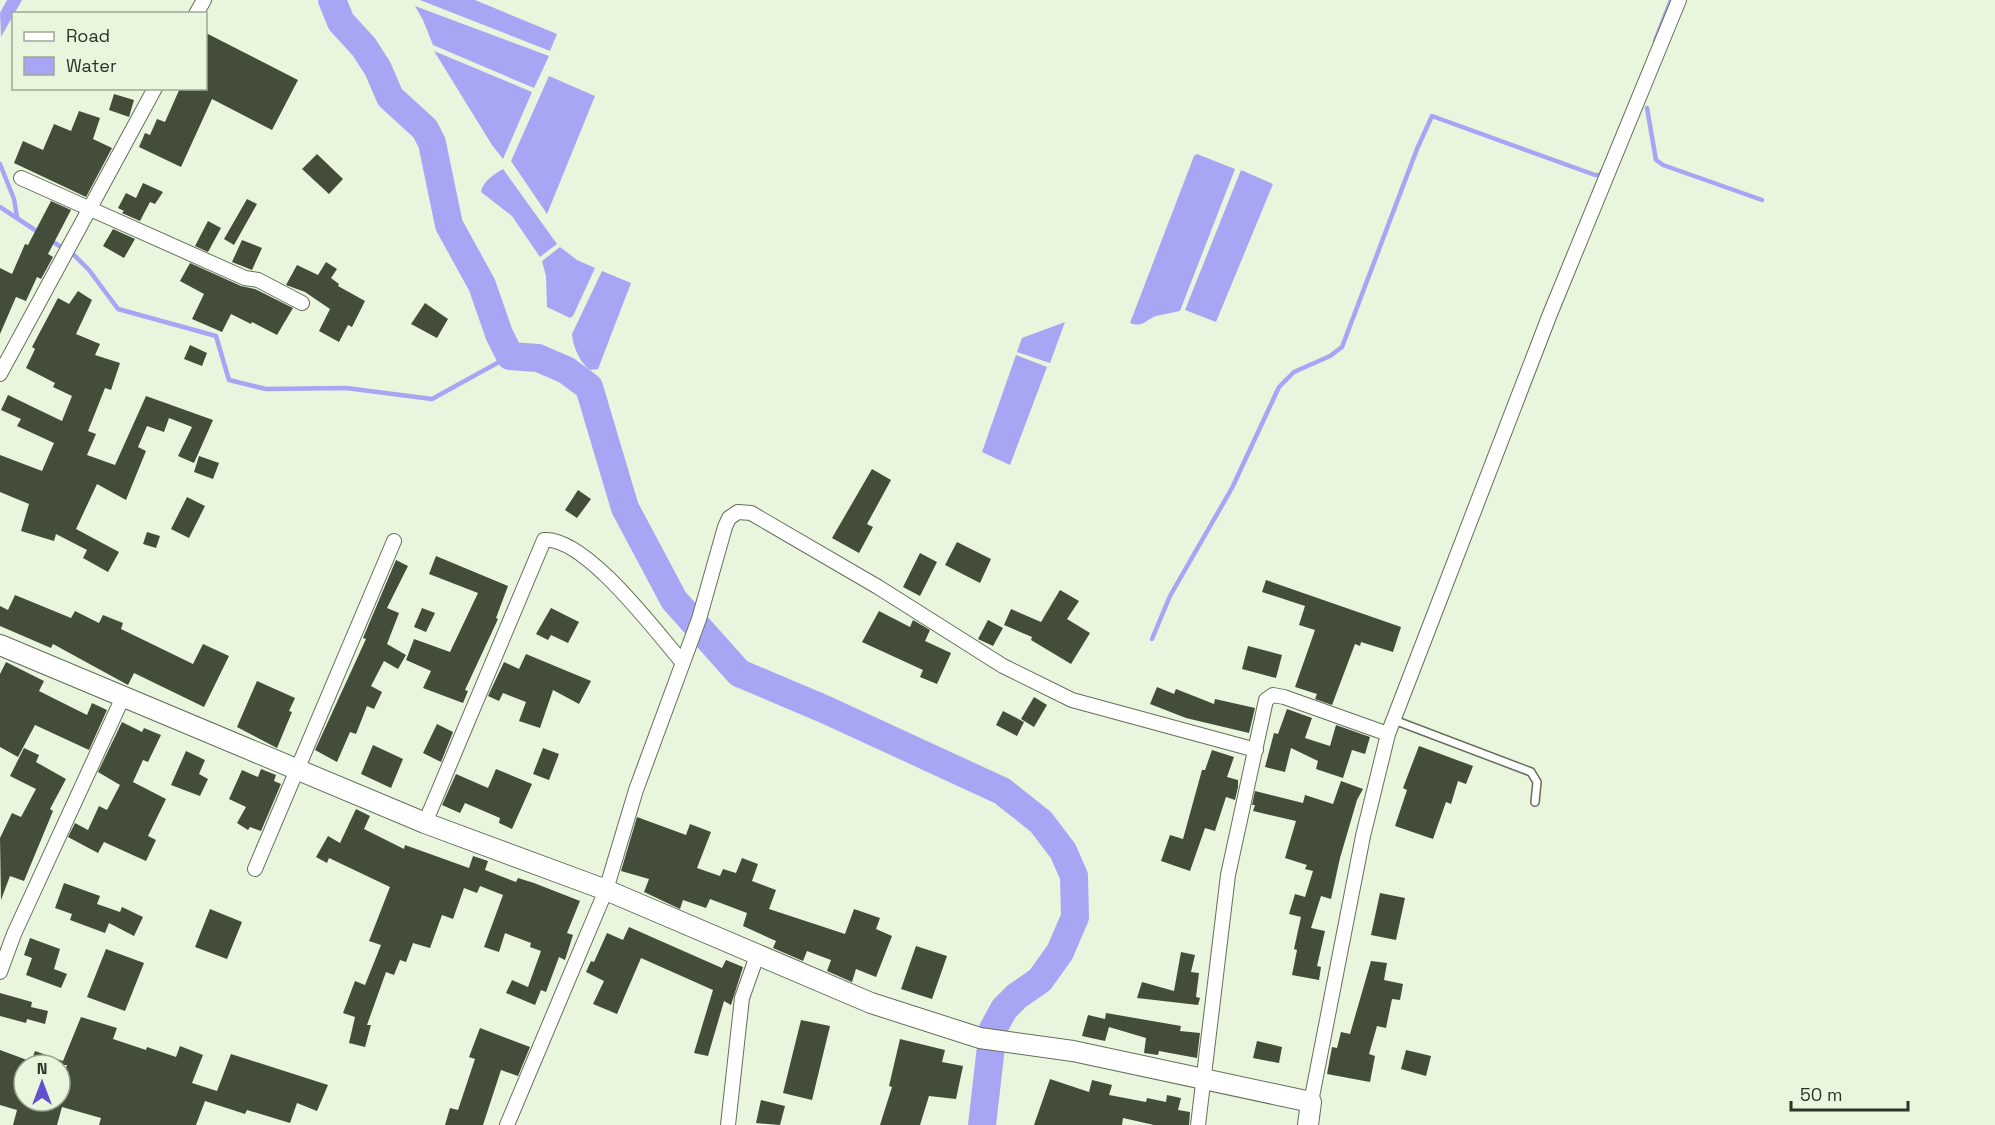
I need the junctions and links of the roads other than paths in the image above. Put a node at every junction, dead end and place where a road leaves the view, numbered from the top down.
1 (1679, 0) edge
2 (154, 90) edge
3 (21, 178) dead end
4 (88, 208) junction
5 (302, 303) dead end
6 (0, 374) edge
7 (394, 541) dead end
8 (0, 645) edge
9 (685, 658) junction
10 (123, 697) junction
11 (1394, 720) junction
12 (1388, 734) junction
13 (1256, 750) junction
14 (296, 770) junction
15 (1535, 802) dead end
16 (425, 823) junction
17 (255, 869) dead end
18 (606, 890) junction
19 (758, 953) junction
20 (0, 972) edge
21 (1205, 1078) junction
22 (1311, 1102) junction
23 (507, 1125) edge
24 (728, 1125) edge
25 (1198, 1125) edge
26 (1308, 1125) edge

1 - 11 street
2 - 4 street
3 - 4 street
4 - 5 street
4 - 6 street
7 - 14 street
8 - 10 street
9 - 13 street
9 - 16 street
9 - 18 street
10 - 14 street
10 - 20 street
11 - 12 street
11 - 15 lane
12 - 13 street
12 - 22 street
13 - 21 street
14 - 16 street
14 - 17 street
16 - 18 street
18 - 19 street
18 - 23 street
19 - 21 street
19 - 24 street
21 - 22 street
21 - 25 street
22 - 26 street

